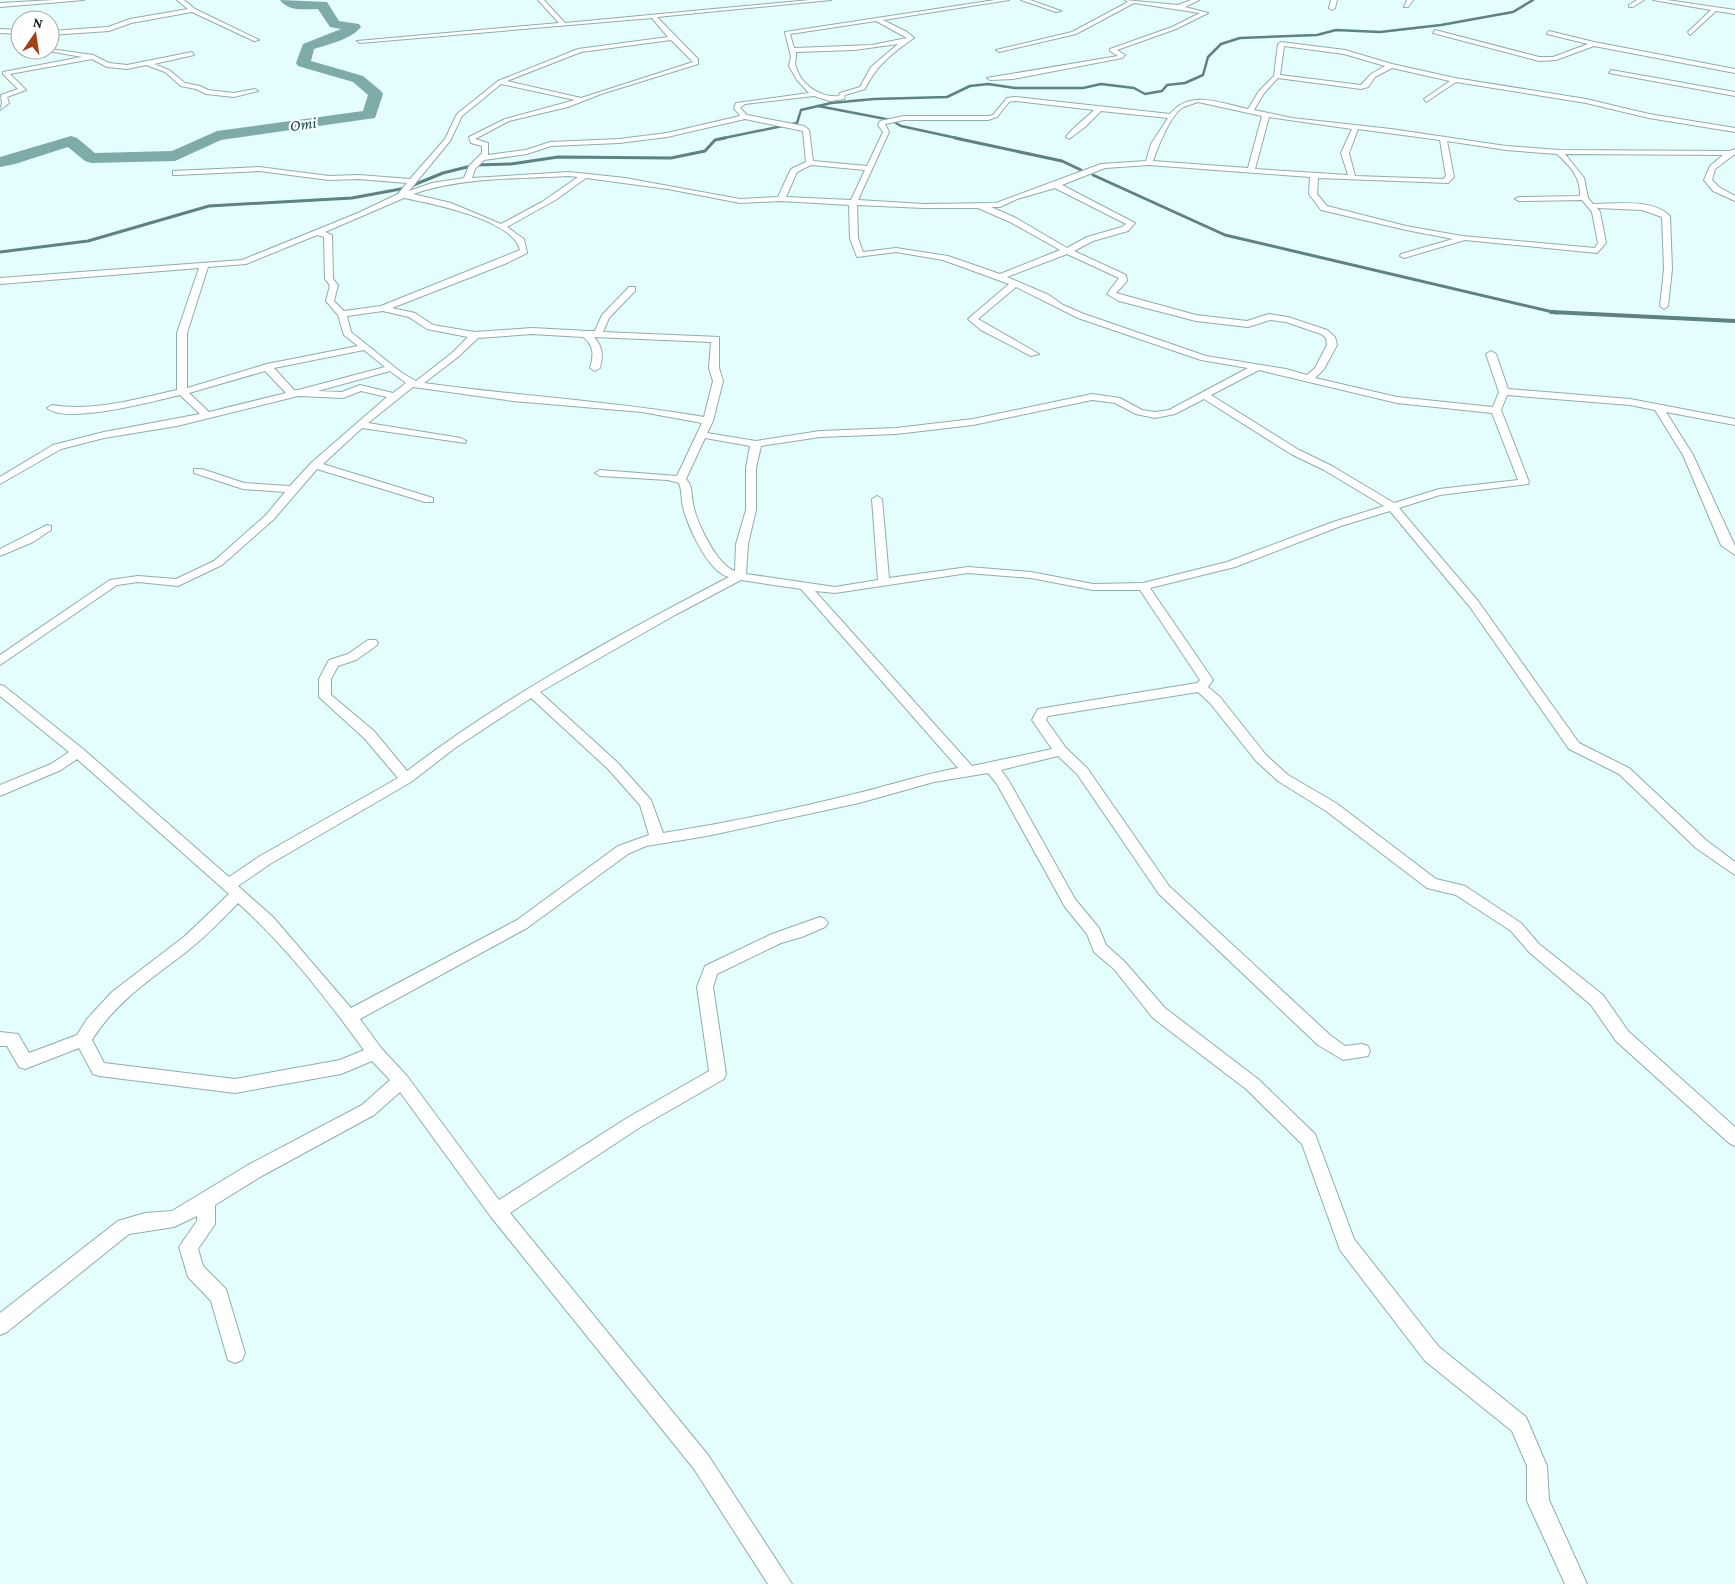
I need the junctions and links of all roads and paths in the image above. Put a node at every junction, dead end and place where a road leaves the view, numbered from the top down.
1 (81, 0) edge
2 (182, 0) edge
3 (541, 0) edge
4 (828, 0) edge
5 (1006, 0) edge
6 (1024, 0) edge
7 (1131, 0) edge
8 (1196, 0) edge
9 (1334, 0) edge
10 (1641, 0) edge
11 (1656, 0) edge
12 (0, 5) edge
13 (1631, 6) dead end
14 (1179, 7) junction
15 (1332, 8) dead end
16 (194, 10) junction
17 (1714, 10) junction
18 (1058, 11) dead end
19 (1735, 12) edge
20 (654, 17) junction
21 (878, 20) junction
22 (564, 25) junction
23 (60, 32) edge
24 (1435, 32) dead end
25 (1549, 33) dead end
26 (1690, 33) dead end
27 (672, 38) junction
28 (256, 40) dead end
29 (360, 41) dead end
30 (908, 41) junction
31 (1594, 44) junction
32 (791, 50) junction
33 (999, 50) dead end
34 (60, 52) edge
35 (192, 54) dead end
36 (93, 57) junction
37 (147, 63) junction
38 (1391, 66) junction
39 (1735, 71) edge
40 (1611, 72) dead end
41 (1277, 76) junction
42 (990, 78) dead end
43 (1455, 80) junction
44 (500, 82) junction
45 (254, 91) dead end
46 (814, 94) junction
47 (1735, 94) edge
48 (583, 100) junction
49 (1426, 100) dead end
50 (0, 108) edge
51 (1098, 109) junction
52 (1250, 111) junction
53 (1266, 115) junction
54 (1172, 116) junction
55 (745, 117) junction
56 (1356, 127) junction
57 (1735, 130) edge
58 (1069, 137) dead end
59 (1444, 139) junction
60 (1559, 152) junction
61 (1733, 152) edge
62 (481, 158) junction
63 (810, 163) junction
64 (1149, 163) junction
65 (869, 168) junction
66 (1251, 169) junction
67 (176, 173) dead end
68 (1314, 175) junction
69 (584, 176) junction
70 (1352, 178) junction
71 (412, 181) junction
72 (467, 181) junction
73 (1056, 185) junction
74 (400, 196) junction
75 (1584, 198) junction
76 (781, 199) junction
77 (1519, 199) dead end
78 (1735, 199) edge
79 (853, 203) junction
80 (970, 204) junction
81 (1590, 206) junction
82 (502, 228) junction
83 (316, 234) junction
84 (1464, 238) junction
85 (1067, 251) junction
86 (1404, 256) dead end
87 (204, 266) junction
88 (1000, 276) junction
89 (0, 281) edge
90 (1015, 284) junction
91 (632, 289) dead end
92 (1664, 306) dead end
93 (383, 308) junction
94 (342, 314) junction
95 (585, 334) junction
96 (474, 335) junction
97 (367, 347) junction
98 (1034, 354) dead end
99 (1491, 354) dead end
100 (267, 367) junction
101 (1258, 367) junction
102 (391, 368) junction
103 (596, 368) dead end
104 (1309, 379) junction
105 (414, 384) junction
106 (182, 392) junction
107 (1504, 392) junction
108 (291, 393) junction
109 (1204, 395) junction
110 (393, 396) junction
111 (1658, 407) junction
112 (52, 408) dead end
113 (1496, 410) junction
114 (206, 415) junction
115 (708, 421) junction
116 (1735, 422) edge
117 (361, 425) junction
118 (702, 435) junction
119 (461, 442) dead end
120 (756, 444) junction
121 (315, 465) junction
122 (198, 471) dead end
123 (600, 473) dead end
124 (680, 480) junction
125 (0, 481) edge
126 (295, 490) junction
127 (878, 499) dead end
128 (429, 500) dead end
129 (1393, 507) junction
130 (47, 528) dead end
131 (1735, 552) edge
132 (0, 553) edge
133 (740, 576) junction
134 (884, 583) junction
135 (804, 586) junction
136 (1143, 586) junction
137 (372, 643) dead end
138 (0, 661) edge
139 (1201, 687) junction
140 (0, 689) edge
141 (532, 692) junction
142 (1061, 751) junction
143 (78, 752) junction
144 (990, 768) junction
145 (967, 770) junction
146 (406, 779) junction
147 (0, 791) edge
148 (658, 838) junction
149 (1735, 870) edge
150 (233, 890) junction
151 (820, 923) dead end
152 (349, 1017) junction
153 (0, 1039) edge
154 (83, 1040) junction
155 (1362, 1051) dead end
156 (375, 1053) junction
157 (401, 1081) junction
158 (1735, 1138) edge
159 (206, 1201) junction
160 (497, 1211) junction
161 (0, 1325) edge
162 (235, 1353) dead end
163 (781, 1584) edge
164 (1576, 1584) edge

1 - 12 street
2 - 16 street
3 - 22 street
4 - 20 street
5 - 21 street
6 - 18 street
7 - 14 street
7 - 33 street
8 - 14 street
9 - 15 street
10 - 13 street
11 - 17 street
14 - 42 street
16 - 23 street
16 - 28 street
17 - 19 street
17 - 26 street
20 - 22 street
20 - 27 street
21 - 30 street
21 - 32 street
22 - 29 street
24 - 31 street
25 - 31 street
27 - 44 street
27 - 48 street
30 - 32 street
30 - 46 street
31 - 39 street
32 - 46 street
34 - 36 street
35 - 37 street
36 - 37 street
36 - 50 street
37 - 45 street
38 - 41 street
38 - 41 street
38 - 43 street
40 - 47 street
41 - 52 street
43 - 49 street
43 - 57 street
44 - 48 street
44 - 71 street
46 - 55 street
48 - 62 street
51 - 54 street
51 - 58 street
51 - 65 street
52 - 53 street
52 - 54 street
53 - 56 street
53 - 66 street
54 - 64 street
55 - 62 street
55 - 63 street
56 - 59 street
56 - 70 street
59 - 60 street
59 - 70 street
60 - 61 street
60 - 75 street
61 - 78 street
62 - 72 street
63 - 65 street
63 - 76 street
64 - 66 street
64 - 73 street
65 - 79 street
66 - 68 street
67 - 71 street
68 - 70 street
68 - 84 street
69 - 72 street
69 - 76 street
69 - 82 street
71 - 74 street
72 - 74 street
73 - 80 street
73 - 85 street
74 - 82 street
74 - 83 street
75 - 77 street
75 - 81 street
76 - 79 street
79 - 80 street
79 - 88 street
80 - 85 street
81 - 84 street
81 - 92 street
82 - 93 street
83 - 87 street
83 - 94 street
84 - 86 street
85 - 88 street
85 - 104 street
87 - 89 street
87 - 106 street
88 - 90 street
90 - 98 street
90 - 101 street
91 - 95 street
93 - 94 street
93 - 96 street
94 - 97 street
95 - 96 street
95 - 103 street
95 - 115 street
96 - 105 street
97 - 100 street
97 - 102 street
99 - 107 street
100 - 106 street
100 - 108 street
101 - 104 street
101 - 109 street
102 - 105 street
102 - 108 street
104 - 113 street
105 - 110 street
105 - 115 street
106 - 112 street
106 - 114 street
107 - 111 street
107 - 113 street
108 - 110 street
108 - 114 street
109 - 120 street
109 - 129 street
110 - 117 street
111 - 116 street
111 - 131 street
113 - 129 street
114 - 125 street
115 - 118 street
117 - 119 street
117 - 121 street
118 - 120 street
118 - 124 street
120 - 133 street
121 - 126 street
121 - 128 street
122 - 126 street
123 - 124 street
124 - 133 street
126 - 138 street
127 - 134 street
129 - 136 street
129 - 149 street
130 - 132 street
133 - 135 street
133 - 141 street
134 - 135 street
134 - 136 street
135 - 145 street
136 - 139 street
137 - 146 street
139 - 142 street
139 - 158 street
140 - 143 street
141 - 146 street
141 - 148 street
142 - 144 street
142 - 155 street
143 - 147 street
143 - 150 street
144 - 145 street
144 - 164 street
145 - 148 street
146 - 150 street
148 - 152 street
150 - 152 street
150 - 154 street
151 - 160 street
152 - 156 street
153 - 154 street
154 - 156 street
156 - 157 street
157 - 159 street
157 - 160 street
159 - 161 street
159 - 162 street
160 - 163 street

